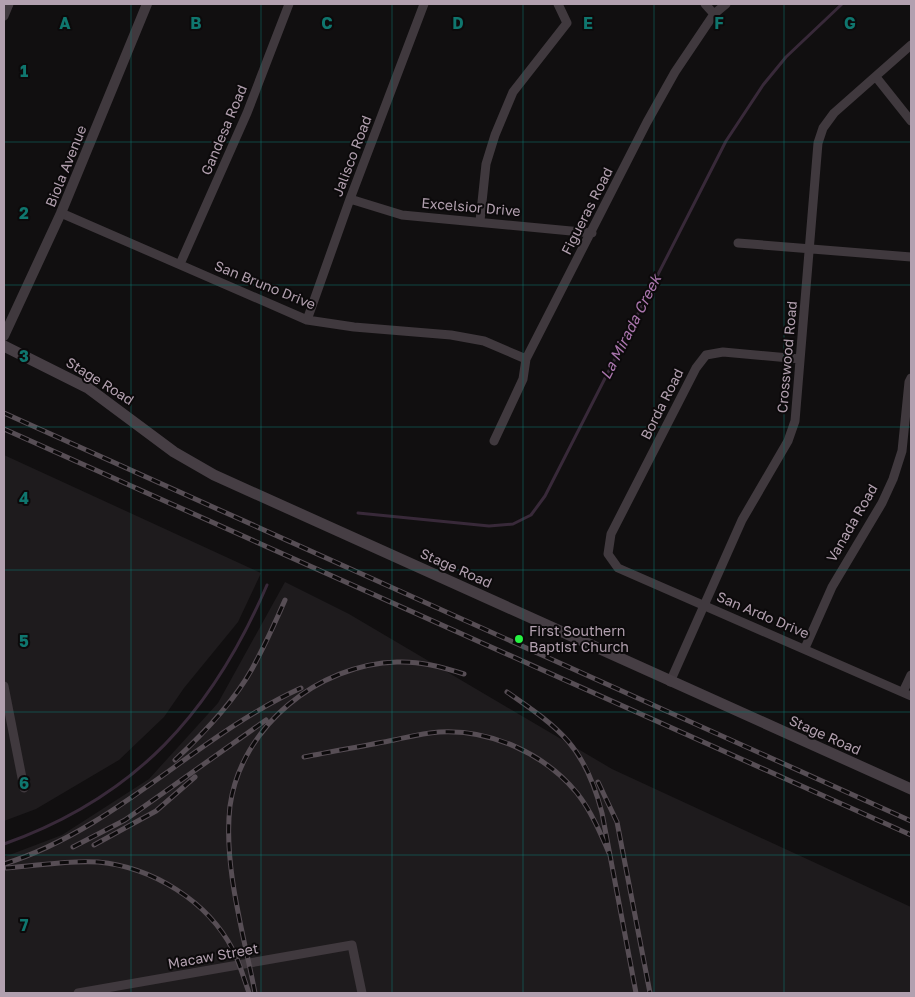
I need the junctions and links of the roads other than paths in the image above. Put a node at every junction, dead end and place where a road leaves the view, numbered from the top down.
1 (9, 4) edge
2 (147, 4) edge
3 (289, 4) edge
4 (424, 4) edge
5 (558, 4) edge
6 (705, 4) edge
7 (726, 4) edge
8 (714, 14) junction
9 (4, 16) edge
10 (911, 45) edge
11 (876, 77) junction
12 (911, 121) edge
13 (350, 199) junction
14 (61, 213) junction
15 (480, 221) junction
16 (592, 233) junction
17 (738, 243) dead end
18 (810, 248) junction
19 (911, 257) edge
20 (180, 264) junction
21 (307, 320) junction
22 (4, 336) edge
23 (4, 346) edge
24 (526, 359) junction
25 (800, 359) junction
26 (911, 378) edge
27 (494, 441) dead end
28 (608, 554) joint
29 (704, 604) junction
30 (806, 648) junction
31 (911, 675) edge
32 (670, 682) junction
33 (4, 686) edge
34 (907, 694) edge
35 (24, 788) dead end
36 (911, 789) edge
37 (78, 993) edge
38 (362, 993) edge

1 - 9 street
2 - 14 street, Biola Avenue
3 - 20 street, Gandesa Road
4 - 13 street, Jalisco Road
5 - 15 street
6 - 8 street
7 - 8 street, Figueras Road
8 - 16 street, Figueras Road
10 - 11 street, Crosswood Road
11 - 12 street
11 - 18 street, Crosswood Road
13 - 15 street, Excelsior Drive
13 - 21 street, Jalisco Road
14 - 20 street, San Bruno Drive
14 - 22 street, Biola Avenue
15 - 16 street, Excelsior Drive
16 - 24 street, Figueras Road
17 - 18 street
18 - 19 street
18 - 25 street, Crosswood Road
20 - 21 street, San Bruno Drive
21 - 24 street, San Bruno Drive
23 - 32 main road, Stage Road
24 - 27 street, Figueras Road
25 - 28 street, Borda Road
25 - 29 street, Crosswood Road
26 - 30 street, Vanada Road
28 - 29 street, San Ardo Drive
29 - 30 street, San Ardo Drive
29 - 32 street, Crosswood Road
30 - 34 street, San Ardo Drive
31 - 34 street
32 - 36 main road, Stage Road
33 - 35 street
37 - 38 street, Macaw Street

